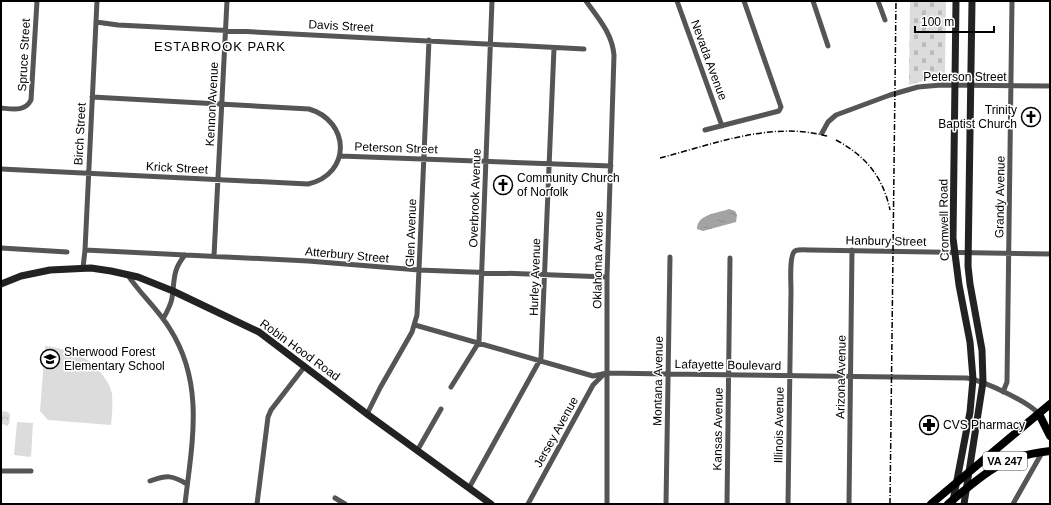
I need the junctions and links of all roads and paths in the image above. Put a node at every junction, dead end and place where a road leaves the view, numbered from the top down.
1 (37, 1) edge
2 (97, 1) edge
3 (227, 1) edge
4 (492, 1) edge
5 (586, 1) edge
6 (677, 1) edge
7 (744, 1) edge
8 (813, 1) edge
9 (878, 1) edge
10 (956, 1) edge
11 (972, 1) edge
12 (1012, 1) edge
13 (885, 20) dead end
14 (96, 22) junction
15 (226, 30) junction
16 (428, 40) junction
17 (491, 44) junction
18 (828, 46) dead end
19 (554, 48) junction
20 (584, 49) dead end
21 (955, 85) junction
22 (971, 86) junction
23 (1012, 86) junction
24 (1050, 86) edge
25 (92, 97) junction
26 (222, 104) junction
27 (1, 108) edge
28 (722, 126) junction
29 (705, 130) dead end
30 (822, 133) dead end
31 (340, 156) junction
32 (424, 160) junction
33 (487, 162) junction
34 (549, 164) junction
35 (611, 166) junction
36 (1, 169) edge
37 (88, 173) junction
38 (217, 180) junction
39 (1, 248) edge
40 (85, 250) junction
41 (852, 250) junction
42 (67, 252) dead end
43 (794, 252) joint
44 (954, 253) junction
45 (969, 253) junction
46 (1009, 254) junction
47 (1050, 254) edge
48 (185, 255) junction
49 (214, 256) junction
50 (670, 257) dead end
51 (730, 258) dead end
52 (83, 268) junction
53 (420, 270) junction
54 (483, 272) junction
55 (126, 274) junction
56 (545, 276) junction
57 (607, 277) junction
58 (1, 284) edge
59 (173, 291) junction
60 (163, 319) junction
61 (415, 325) junction
62 (479, 344) junction
63 (540, 361) junction
64 (305, 366) junction
65 (607, 373) junction
66 (668, 374) junction
67 (728, 375) junction
68 (790, 376) junction
69 (851, 376) junction
70 (973, 379) junction
71 (983, 382) junction
72 (451, 387) dead end
73 (1003, 392) junction
74 (1050, 404) edge
75 (440, 409) dead end
76 (367, 414) junction
77 (1039, 414) junction
78 (1050, 436) edge
79 (417, 451) junction
80 (1046, 451) edge
81 (1, 471) edge
82 (31, 471) dead end
83 (969, 473) junction
84 (150, 481) dead end
85 (956, 483) junction
86 (187, 484) junction
87 (469, 488) junction
88 (967, 488) junction
89 (335, 498) dead end
90 (951, 503) edge
91 (185, 504) edge
92 (257, 504) edge
93 (345, 504) edge
94 (491, 504) edge
95 (528, 504) edge
96 (607, 504) edge
97 (666, 504) edge
98 (727, 504) edge
99 (788, 504) edge
100 (849, 504) edge
101 (931, 504) edge
102 (964, 504) edge
103 (1014, 504) edge

1 - 27 street, Spruce Street
2 - 14 street, Birch Street
3 - 15 street, Kennon Avenue
4 - 17 street, Overbrook Avenue
5 - 35 street, Oklahoma Avenue
6 - 28 street, Nevada Avenue
7 - 28 street
8 - 18 street
9 - 13 street
10 - 21 street, Cromwell Road
11 - 22 street, Cromwell Road
12 - 23 street, Grandy Avenue
14 - 15 street, Davis Street
14 - 25 street, Birch Street
15 - 16 street, Davis Street
15 - 26 street, Kennon Avenue
16 - 17 street, Davis Street
16 - 32 street, Glen Avenue
17 - 19 street, Davis Street
17 - 33 street, Overbrook Avenue
19 - 20 street, Davis Street
19 - 34 street, Hurley Avenue
21 - 22 street, Peterson Street
21 - 30 street, Peterson Street
21 - 44 street, Cromwell Road
22 - 23 street, Peterson Street
22 - 45 street, Cromwell Road
23 - 24 street, Peterson Street
23 - 46 street, Grandy Avenue
25 - 26 street, Peterson Street
25 - 37 street, Birch Street
26 - 31 street, Peterson Street
26 - 38 street, Kennon Avenue
28 - 29 street
31 - 32 street, Peterson Street
31 - 38 street, Krick Street
32 - 33 street, Peterson Street
32 - 53 street, Glen Avenue
33 - 34 street, Peterson Street
33 - 54 street, Overbrook Avenue
34 - 35 street, Peterson Street
34 - 56 street, Hurley Avenue
35 - 57 street, Oklahoma Avenue
36 - 37 street, Krick Street
37 - 38 street, Krick Street
37 - 40 street, Birch Street
38 - 49 street, Kennon Avenue
39 - 42 street
40 - 48 street, Atterbury Street
40 - 52 street, Birch Street
41 - 43 street, Hanbury Street
41 - 44 street, Hanbury Street
41 - 69 street, Arizona Avenue
43 - 68 street, Illinois Avenue
44 - 45 street, Hanbury Street
44 - 70 street, Cromwell Road
45 - 46 street, Hanbury Street
45 - 71 street, Cromwell Road
46 - 47 street, Hanbury Street
46 - 73 street, Grandy Avenue
48 - 49 street, Atterbury Street
48 - 59 street
49 - 53 street, Atterbury Street
50 - 66 street, Montana Avenue
51 - 67 street, Kansas Avenue
52 - 55 street, Robin Hood Road
52 - 58 street, Robin Hood Road
53 - 54 street, Atterbury Street
53 - 61 street, Glen Avenue
54 - 56 street, Atterbury Street
54 - 62 street, Overbrook Avenue
55 - 59 street, Robin Hood Road
55 - 60 street
56 - 57 street, Atterbury Street
56 - 63 street, Hurley Avenue
57 - 65 street, Oklahoma Avenue
59 - 60 street
59 - 64 street, Robin Hood Road
60 - 86 street
61 - 62 street, Lafayette Boulevard
61 - 76 street, Glen Avenue
62 - 63 street, Lafayette Boulevard
62 - 72 street, Overbrook Avenue
63 - 65 street, Lafayette Boulevard
63 - 87 street, Hurley Avenue
64 - 76 street, Robin Hood Road
64 - 92 street
65 - 66 street, Lafayette Boulevard
65 - 95 street, Jersey Avenue
65 - 96 street, Oklahoma Avenue
66 - 67 street, Lafayette Boulevard
66 - 97 street, Montana Avenue
67 - 68 street, Lafayette Boulevard
67 - 98 street, Kansas Avenue
68 - 69 street, Lafayette Boulevard
68 - 99 street, Illinois Avenue
69 - 70 street, Lafayette Boulevard
69 - 100 street, Arizona Avenue
70 - 71 street, Lafayette Boulevard
70 - 85 street, Cromwell Road
71 - 73 street, Lafayette Boulevard
71 - 83 street, Cromwell Road
73 - 77 street, Lafayette Boulevard
74 - 77 main road, VA 247
75 - 79 street
76 - 79 street, Robin Hood Road
77 - 78 main road
77 - 83 main road, VA 247
79 - 87 street, Robin Hood Road
80 - 88 main road, VA 247
80 - 103 street
81 - 82 street
83 - 85 main road, VA 247
83 - 88 street, Cromwell Road
84 - 86 street
85 - 90 street, Cromwell Road
85 - 101 main road, VA 247
86 - 91 street
87 - 94 street, Robin Hood Road
88 - 90 main road, VA 247
88 - 102 street, Cromwell Road
89 - 93 street

